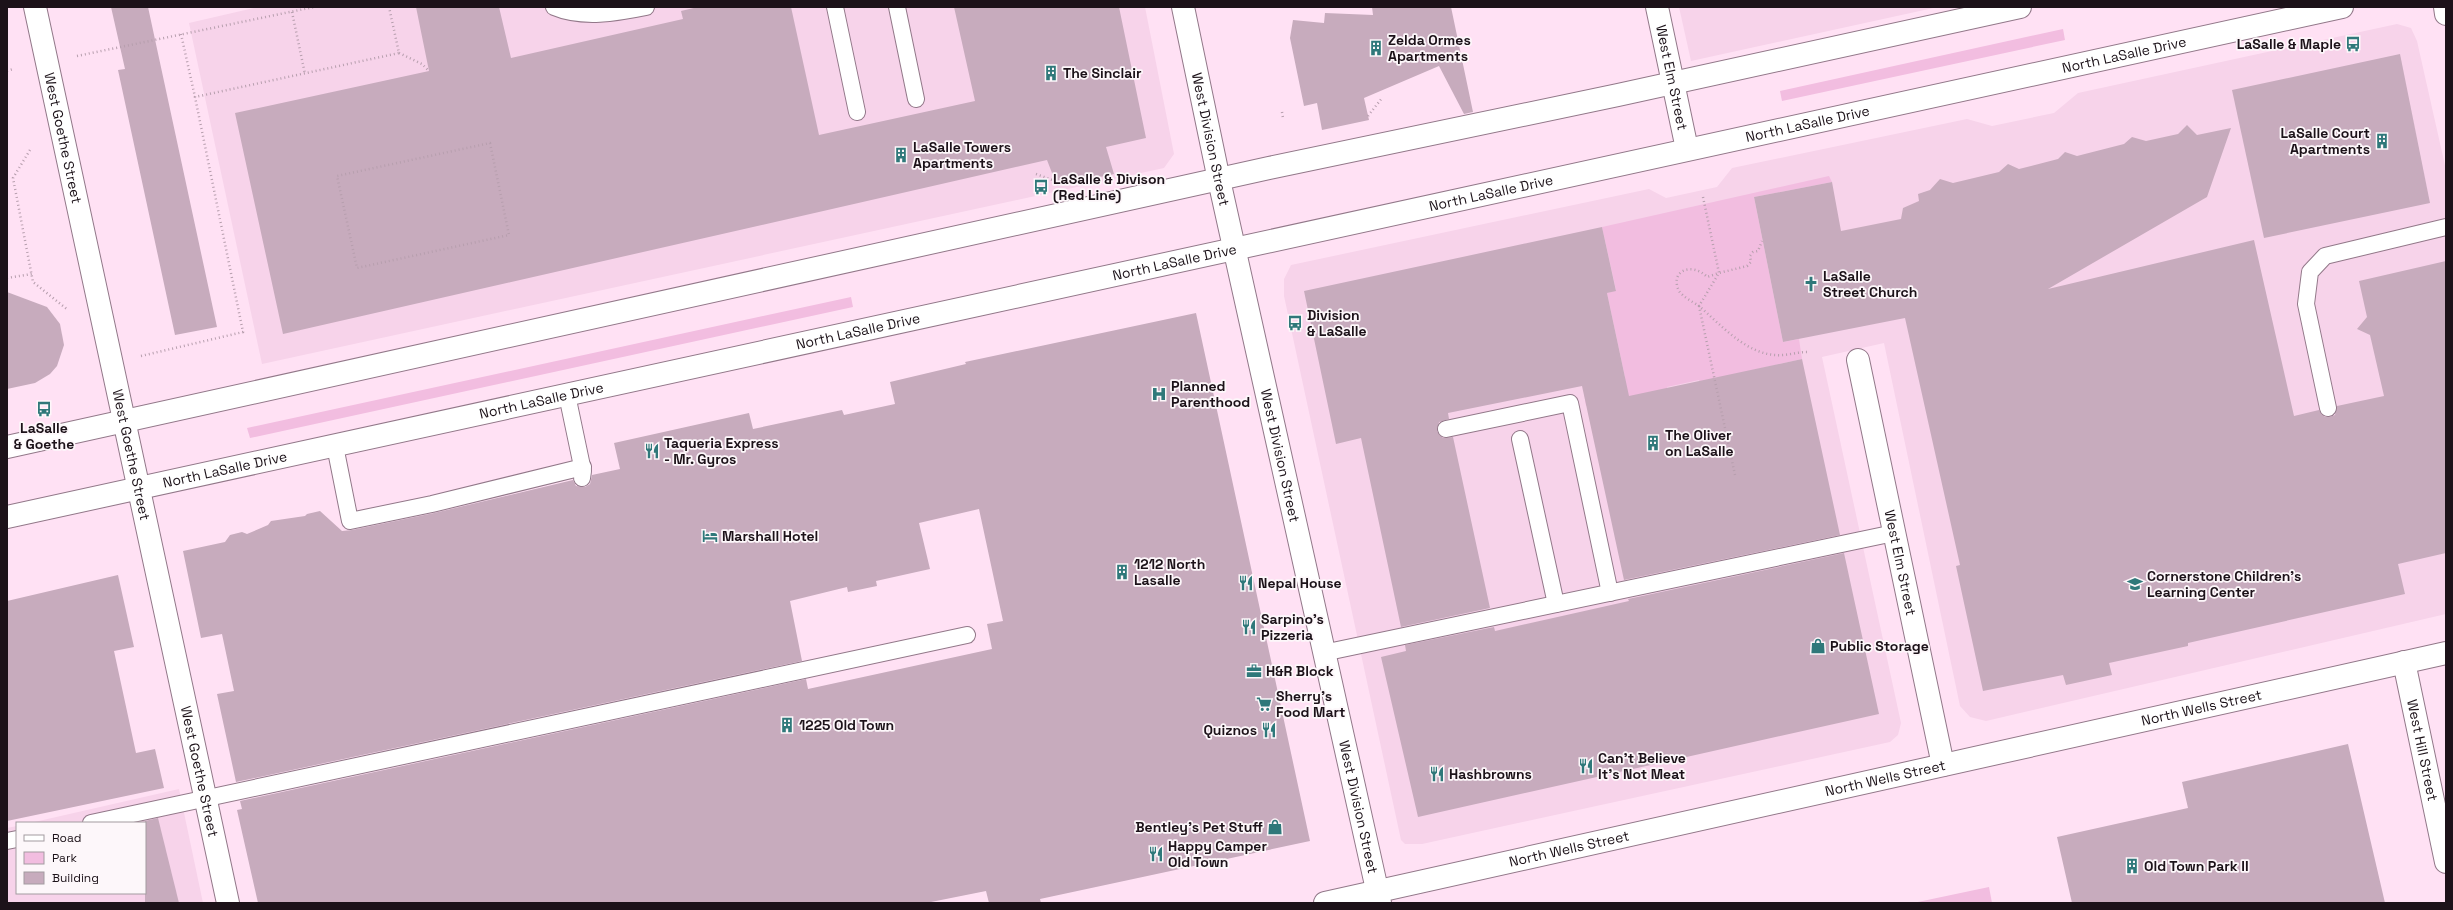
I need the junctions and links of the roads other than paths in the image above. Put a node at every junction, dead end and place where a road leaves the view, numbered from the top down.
1 (35, 7) edge
2 (554, 7) edge
3 (646, 7) edge
4 (835, 7) edge
5 (897, 7) edge
6 (1183, 7) edge
7 (1656, 7) edge
8 (2020, 7) edge
9 (2342, 7) edge
10 (2445, 7) edge
11 (2446, 14) edge
12 (1673, 83) junction
13 (916, 98) dead end
14 (857, 112) dead end
15 (1687, 149) junction
16 (1219, 180) junction
17 (2446, 227) edge
18 (1235, 250) junction
19 (1858, 360) dead end
20 (567, 395) junction
21 (2328, 408) dead end
22 (123, 421) junction
23 (1446, 429) dead end
24 (1520, 439) dead end
25 (335, 446) junction
26 (7, 447) edge
27 (138, 489) junction
28 (7, 517) edge
29 (1894, 533) junction
30 (1610, 593) junction
31 (1556, 604) junction
32 (967, 635) dead end
33 (1323, 653) junction
34 (2446, 653) edge
35 (2404, 662) junction
36 (1943, 765) junction
37 (205, 799) junction
38 (96, 822) edge
39 (2446, 862) edge
40 (1378, 897) edge
41 (228, 903) edge
42 (1325, 903) edge

1 - 22 main road, West Goethe Street
2 - 3 lane
4 - 14 lane
5 - 13 lane
6 - 16 main road, West Division Street
7 - 12 main road, West Elm Street
8 - 12 main road
9 - 15 main road, North LaSalle Drive
10 - 11 main road
12 - 15 main road, West Elm Street
12 - 16 main road
15 - 18 main road, North LaSalle Drive
16 - 18 main road, West Division Street
16 - 22 main road
17 - 21 lane
18 - 20 main road, North LaSalle Drive
18 - 33 main road, West Division Street
19 - 29 main road, West Elm Street
20 - 25 main road, North LaSalle Drive
20 - 25 lane
22 - 26 main road
22 - 27 main road, West Goethe Street
23 - 30 lane
24 - 31 lane
25 - 27 main road, North LaSalle Drive
27 - 28 main road, North LaSalle Drive
27 - 37 main road, West Goethe Street
29 - 30 lane
29 - 36 main road, West Elm Street
30 - 31 lane
31 - 33 lane
32 - 37 lane
33 - 40 main road, West Division Street
34 - 35 main road, North Wells Street
35 - 36 main road, North Wells Street
35 - 39 main road, West Hill Street
36 - 40 main road, North Wells Street
37 - 38 lane
37 - 41 main road, West Goethe Street
40 - 42 main road, North Wells Street

